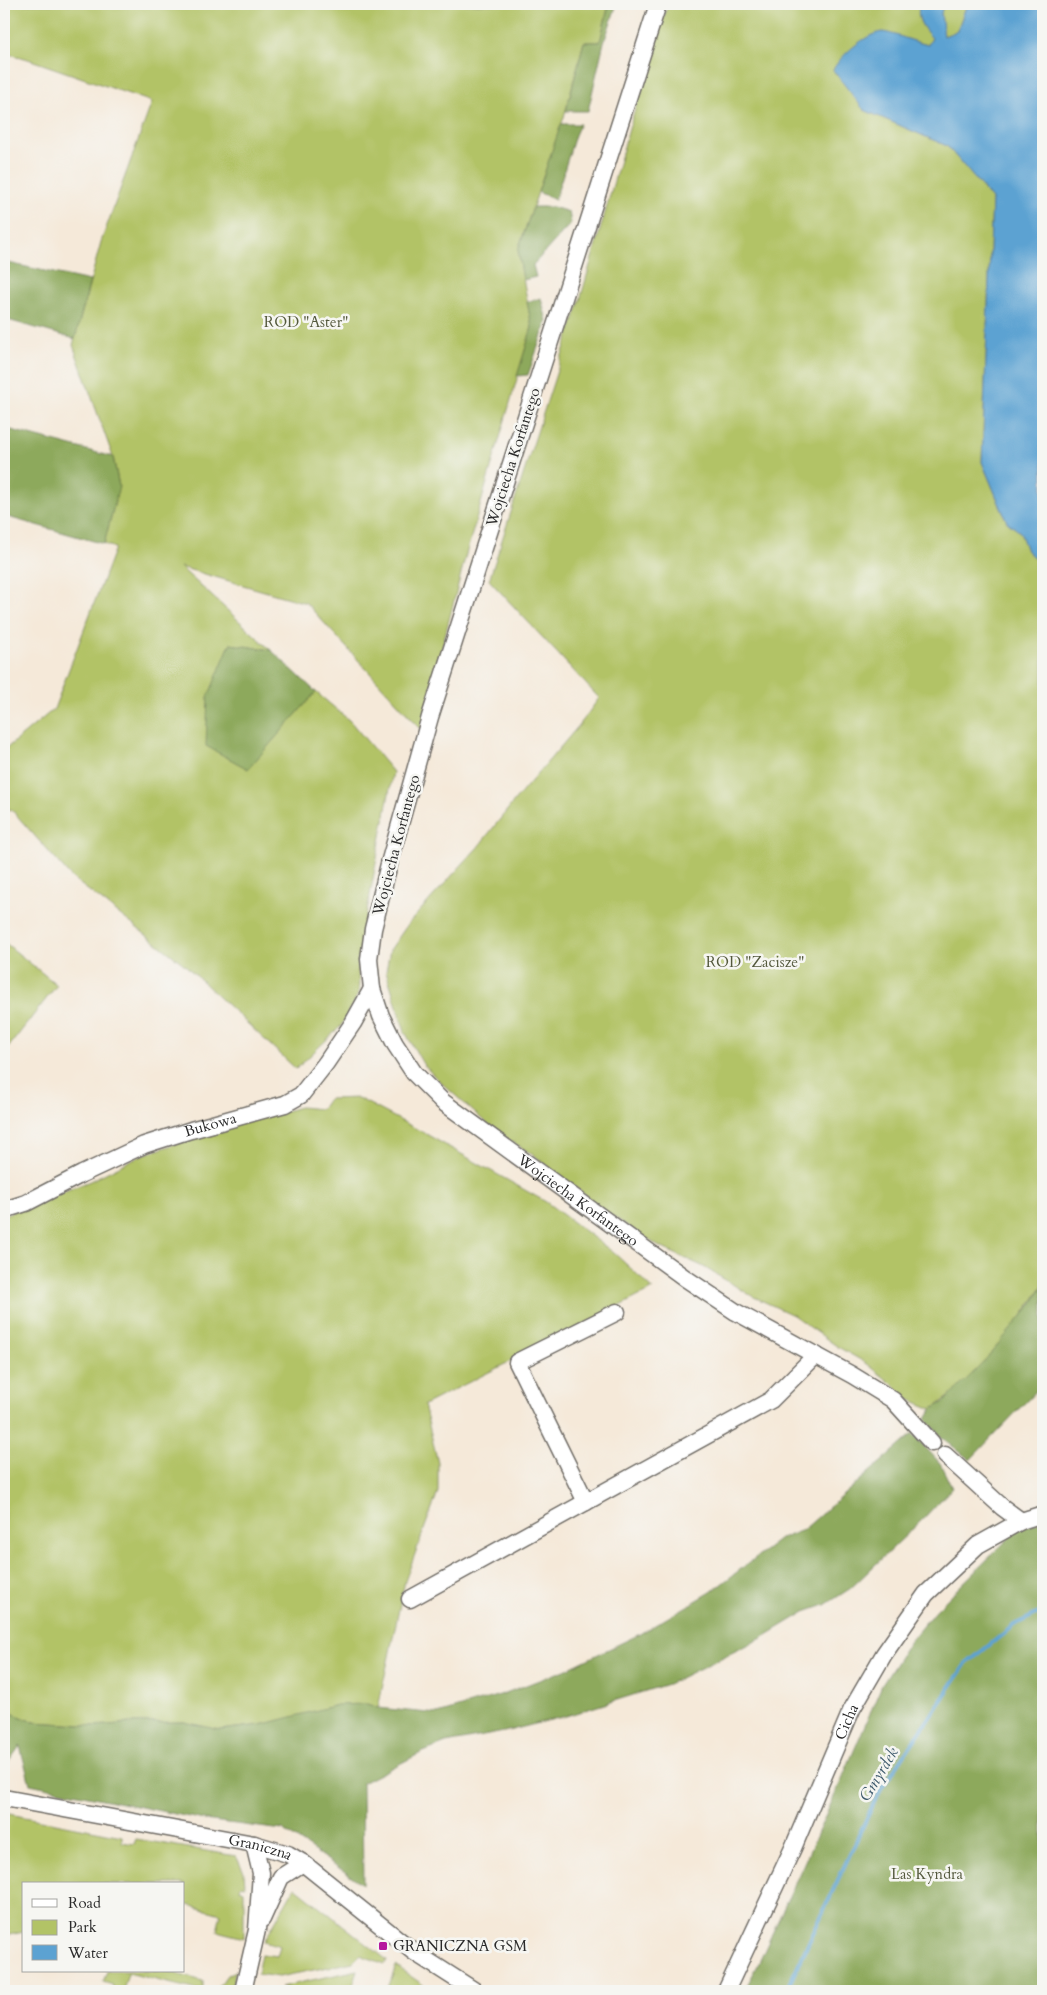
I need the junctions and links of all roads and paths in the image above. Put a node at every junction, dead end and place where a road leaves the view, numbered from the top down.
1 (658, 4) edge
2 (372, 989) junction
3 (4, 1210) edge
4 (617, 1312) dead end
5 (816, 1355) junction
6 (932, 1443) dead end
7 (945, 1455) dead end
8 (586, 1502) junction
9 (1043, 1514) edge
10 (1021, 1521) junction
11 (410, 1599) dead end
12 (4, 1798) edge
13 (254, 1844) junction
14 (303, 1863) junction
15 (257, 1930) junction
16 (733, 1975) junction
17 (243, 1991) edge
18 (475, 1991) edge
19 (716, 1991) edge
20 (726, 1991) edge

1 - 2 street, Wojciecha Korfantego
2 - 3 street, Bukowa
2 - 5 street, Wojciecha Korfantego
4 - 8 street
5 - 6 street, Wojciecha Korfantego
5 - 8 street
7 - 10 street
8 - 11 street
9 - 10 street, Cicha
10 - 16 street, Cicha
12 - 13 street, Graniczna
13 - 14 street, Graniczna
13 - 15 street
14 - 15 street
14 - 18 street, Graniczna
15 - 17 street
16 - 19 street
16 - 20 street, Cicha

